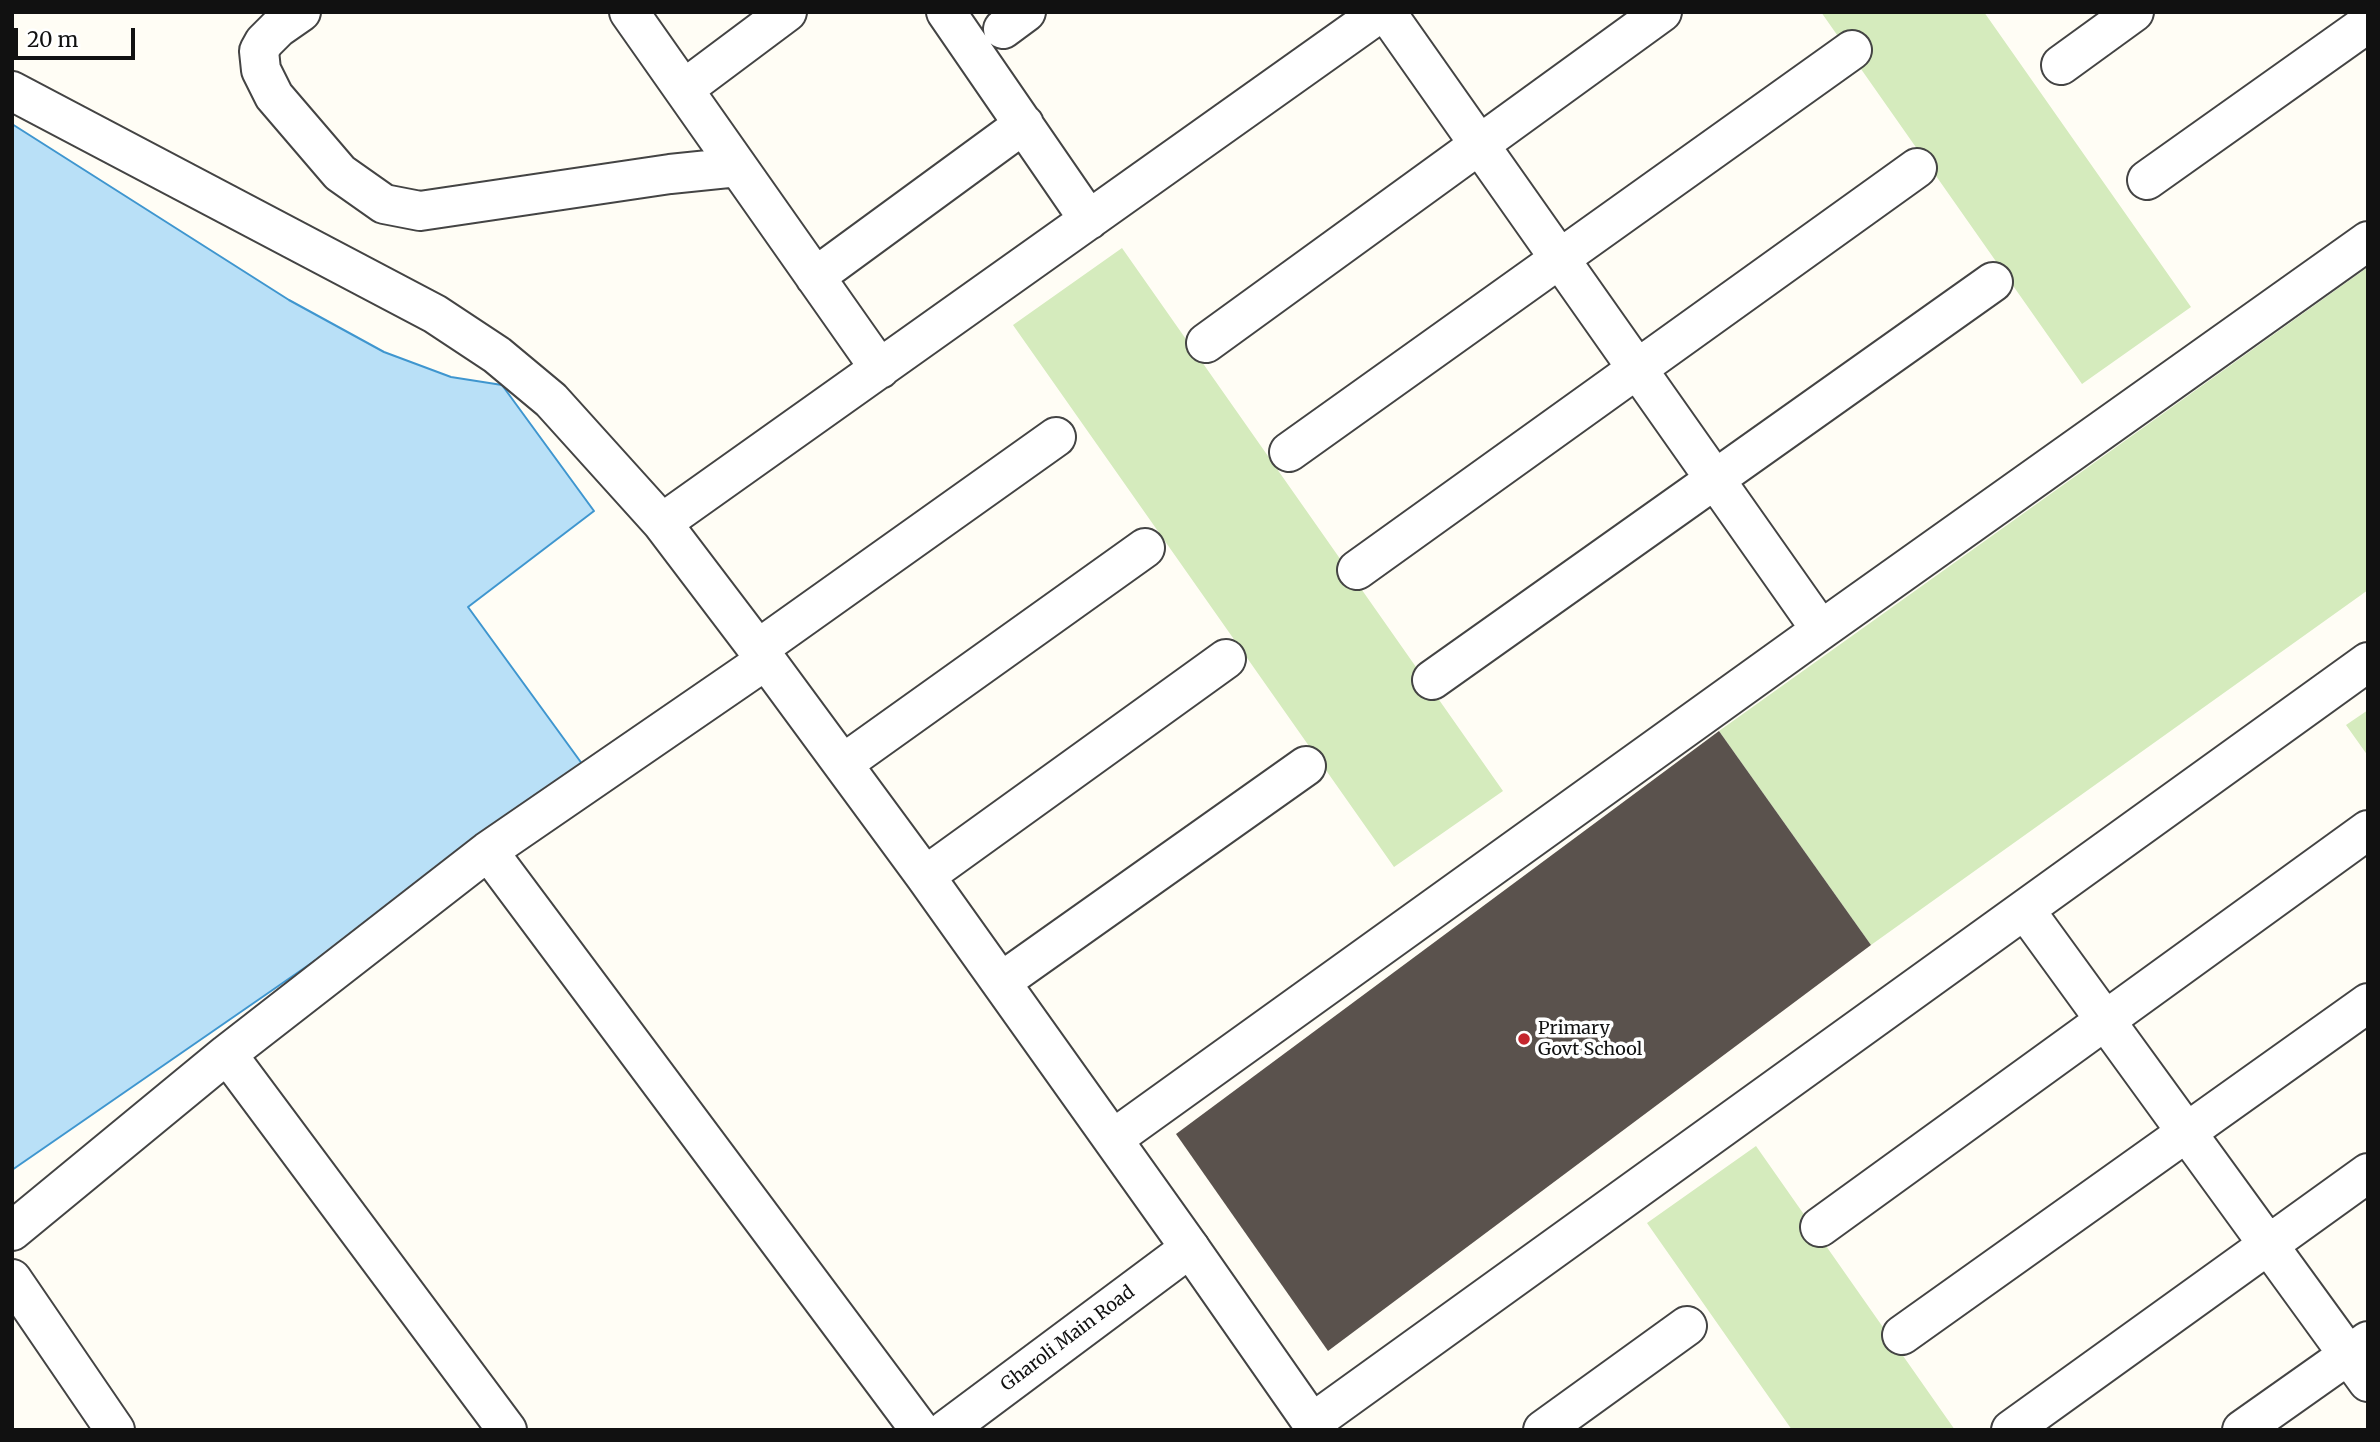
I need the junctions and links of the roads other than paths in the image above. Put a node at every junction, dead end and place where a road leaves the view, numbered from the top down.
1 (301, 12) edge
2 (629, 12) edge
3 (787, 12) edge
4 (946, 12) edge
5 (1383, 12) edge
6 (1662, 12) edge
7 (2134, 12) edge
8 (2368, 23) edge
9 (1852, 50) dead end
10 (2061, 65) dead end
11 (684, 89) junction
12 (12, 91) edge
13 (1024, 124) junction
14 (1479, 145) junction
15 (738, 167) junction
16 (1917, 168) dead end
17 (2147, 180) dead end
18 (1089, 220) junction
19 (2368, 241) edge
20 (1560, 259) junction
21 (816, 277) junction
22 (1993, 282) dead end
23 (1206, 343) dead end
24 (880, 369) junction
25 (1637, 369) junction
26 (1056, 438) dead end
27 (1289, 452) dead end
28 (1714, 479) junction
29 (662, 523) junction
30 (1145, 548) dead end
31 (1357, 570) dead end
32 (1821, 630) junction
33 (762, 655) junction
34 (1226, 659) dead end
35 (2368, 662) edge
36 (1433, 680) dead end
37 (844, 763) junction
38 (1306, 766) dead end
39 (2368, 830) edge
40 (488, 851) junction
41 (925, 876) junction
42 (2025, 910) junction
43 (1002, 982) junction
44 (2368, 1003) edge
45 (2105, 1020) junction
46 (227, 1054) junction
47 (2186, 1133) junction
48 (1113, 1139) junction
49 (2368, 1173) edge
50 (1820, 1227) dead end
51 (12, 1231) edge
52 (2268, 1245) junction
53 (1190, 1248) junction
54 (12, 1279) edge
55 (1687, 1326) dead end
56 (1902, 1335) dead end
57 (2361, 1359) edge
58 (1315, 1426) edge
59 (115, 1430) edge
60 (507, 1430) edge
61 (920, 1430) edge
62 (946, 1430) edge
63 (1543, 1430) edge
64 (2011, 1430) edge
65 (2242, 1430) edge

1 - 15 street
2 - 11 street
3 - 11 street
4 - 13 street
5 - 14 street
5 - 18 street
6 - 14 street
7 - 10 street
8 - 17 street
9 - 20 street
11 - 15 street
12 - 29 street
13 - 18 street
13 - 21 street
14 - 20 street
14 - 23 street
15 - 21 street
16 - 25 street
18 - 24 street
19 - 32 street
20 - 25 street
20 - 27 street
21 - 24 street
22 - 28 street
24 - 29 street
25 - 28 street
25 - 31 street
26 - 33 street
28 - 32 street
28 - 36 street
29 - 33 street
30 - 37 street
32 - 48 street
33 - 37 street
33 - 40 street
34 - 41 street
35 - 42 street
37 - 41 street
38 - 43 street
39 - 45 street
40 - 46 street
40 - 61 street
41 - 43 street
42 - 45 street
42 - 58 street
43 - 48 street
44 - 47 street
45 - 47 street
45 - 50 street
46 - 51 street
46 - 60 street
47 - 52 street
47 - 56 street
48 - 53 street
49 - 52 street
52 - 57 street
52 - 64 street
53 - 58 street
53 - 62 street, Gharoli Main Road
54 - 59 street
55 - 63 street
57 - 65 street

